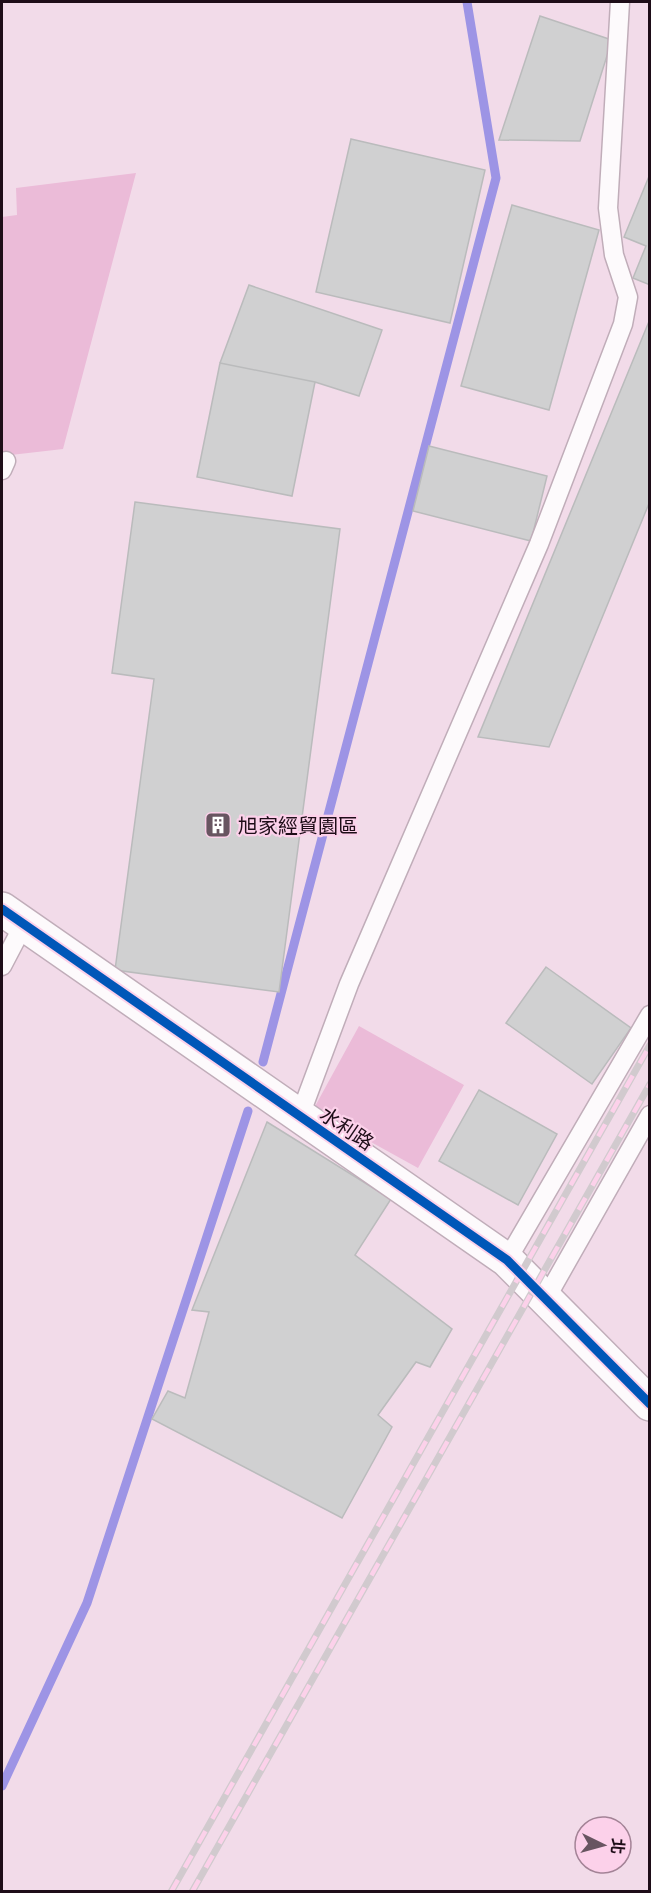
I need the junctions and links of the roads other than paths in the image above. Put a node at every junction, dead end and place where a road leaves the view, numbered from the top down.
1 (620, 2) edge
2 (13, 917) edge
3 (2, 966) edge
4 (650, 1015) edge
5 (650, 1115) edge
6 (299, 1118) junction
7 (507, 1260) junction
8 (545, 1300) junction
9 (650, 1404) edge

1 - 6 lane
2 - 3 lane
2 - 6 street, 水利路
4 - 7 lane
5 - 8 lane
6 - 7 street, 水利路
7 - 8 street, 水利路
8 - 9 street, 水利路

